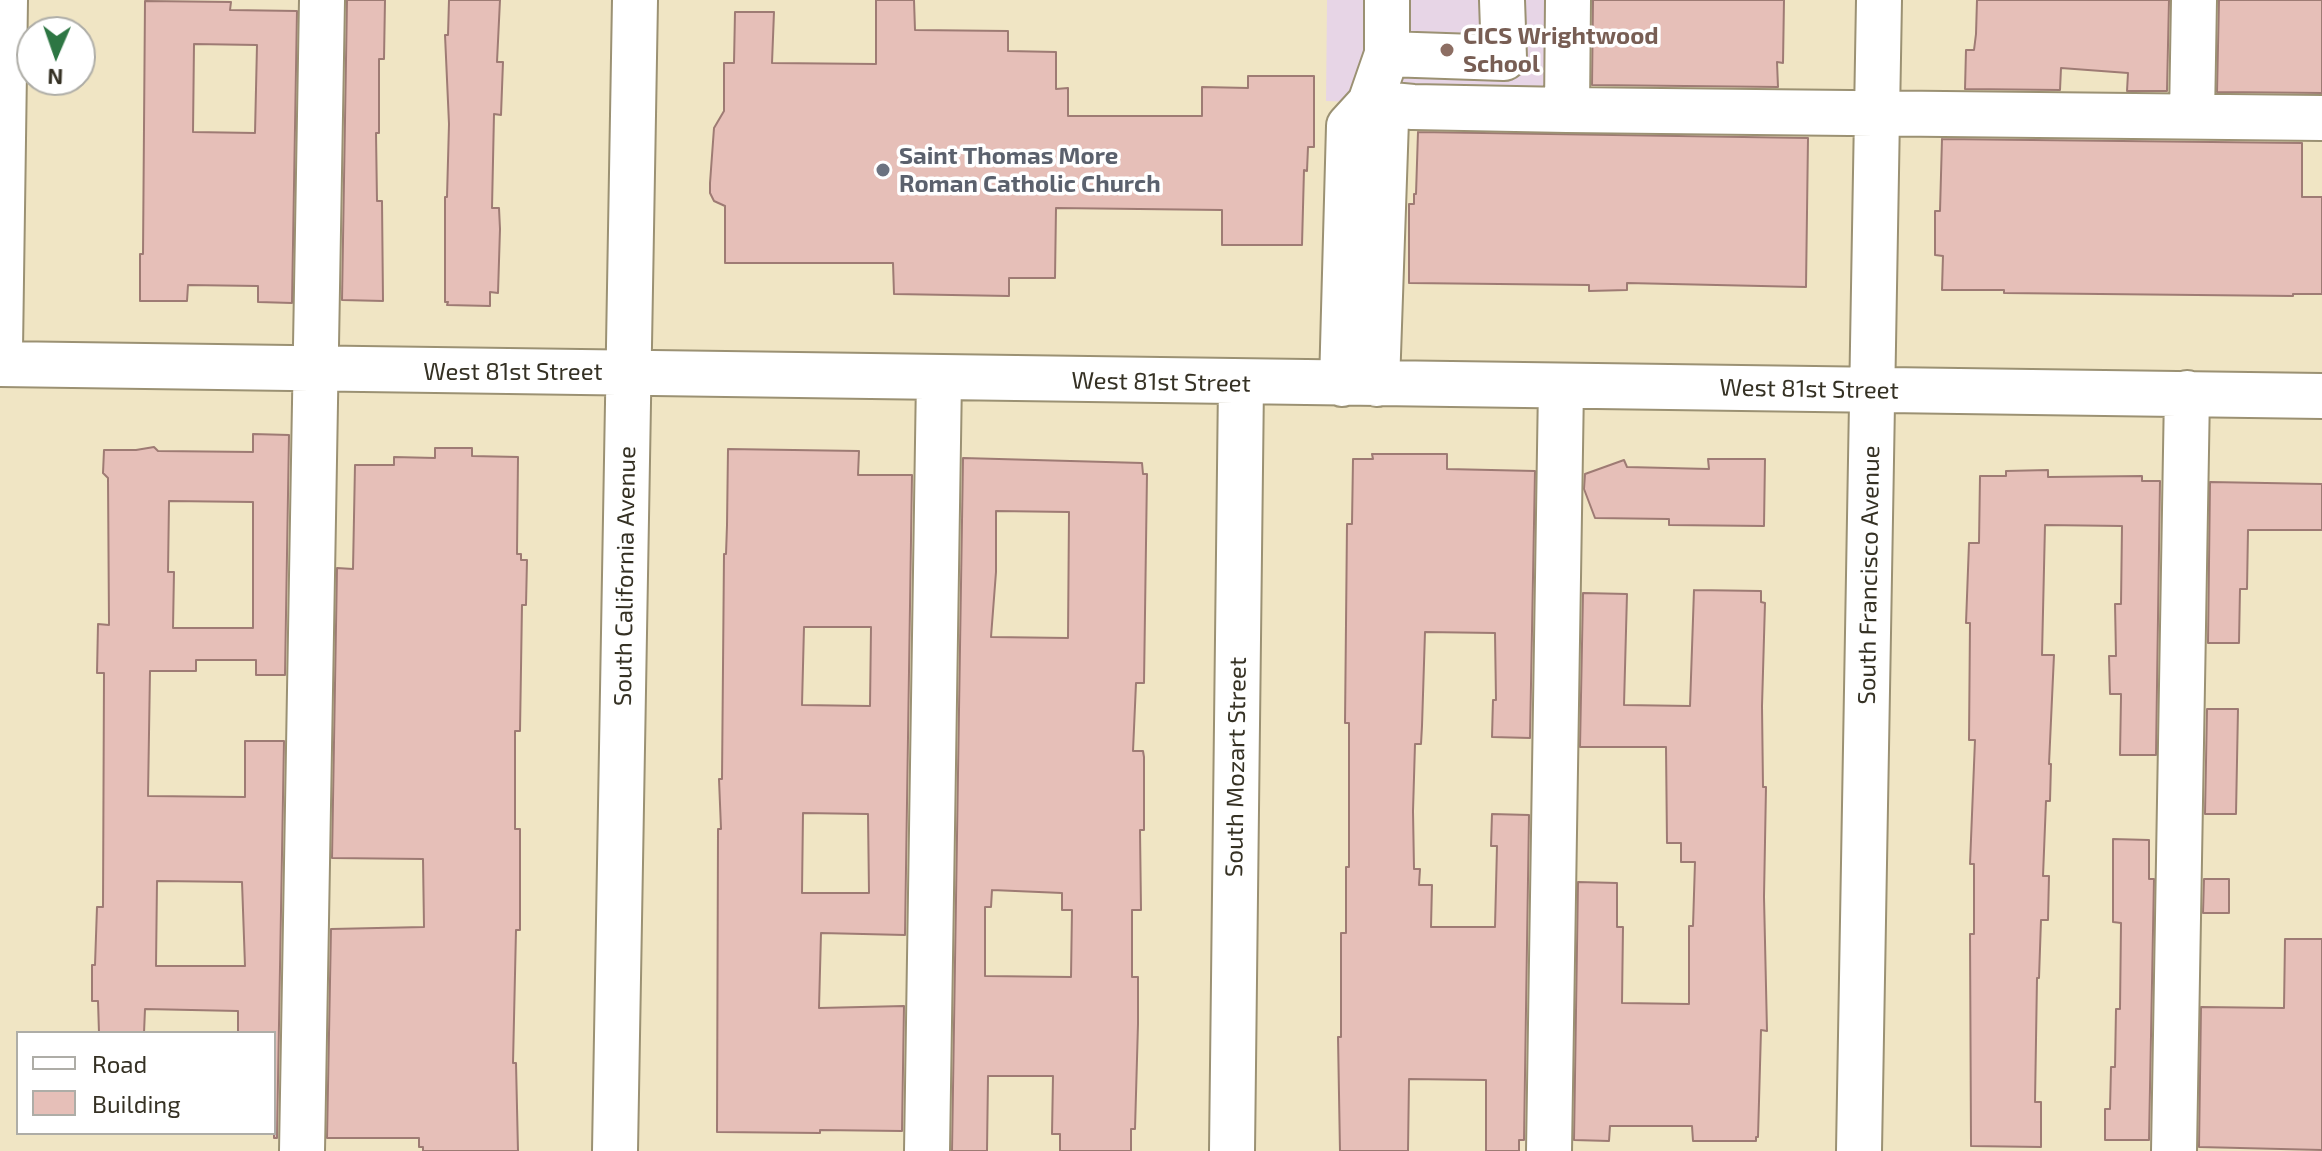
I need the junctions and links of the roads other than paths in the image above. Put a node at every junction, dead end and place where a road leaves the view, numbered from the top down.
1 (5, 0) edge
2 (322, 0) edge
3 (635, 0) edge
4 (1387, 0) edge
5 (1502, 0) edge
6 (1568, 0) edge
7 (1879, 0) edge
8 (2194, 0) edge
9 (1387, 54) junction
10 (1370, 103) junction
11 (1567, 110) junction
12 (1877, 113) junction
13 (2192, 116) junction
14 (2322, 118) edge
15 (0, 349) edge
16 (0, 364) edge
17 (315, 370) junction
18 (629, 373) junction
19 (939, 378) junction
20 (1241, 383) junction
21 (1360, 384) junction
22 (1561, 386) junction
23 (1872, 389) junction
24 (2187, 393) junction
25 (2322, 396) edge
26 (302, 1151) edge
27 (615, 1151) edge
28 (927, 1151) edge
29 (1232, 1151) edge
30 (1549, 1151) edge
31 (1859, 1151) edge
32 (2174, 1151) edge

1 - 15 street
2 - 17 street
3 - 18 street, South California Avenue
4 - 9 street
5 - 9 street
6 - 11 street
7 - 12 street, South Francisco Avenue
8 - 13 street
9 - 10 street
10 - 11 street
10 - 21 street
11 - 12 street
12 - 13 street
12 - 23 street, South Francisco Avenue
13 - 14 street
16 - 17 street, West 81st Street
17 - 18 street, West 81st Street
17 - 26 street
18 - 19 street, West 81st Street
18 - 27 street, South California Avenue
19 - 20 street, West 81st Street
19 - 28 street
20 - 21 street, West 81st Street
20 - 29 street, South Mozart Street
21 - 22 street, West 81st Street
22 - 23 street, West 81st Street
22 - 30 street
23 - 24 street, West 81st Street
23 - 31 street, South Francisco Avenue
24 - 25 street, West 81st Street
24 - 32 street

